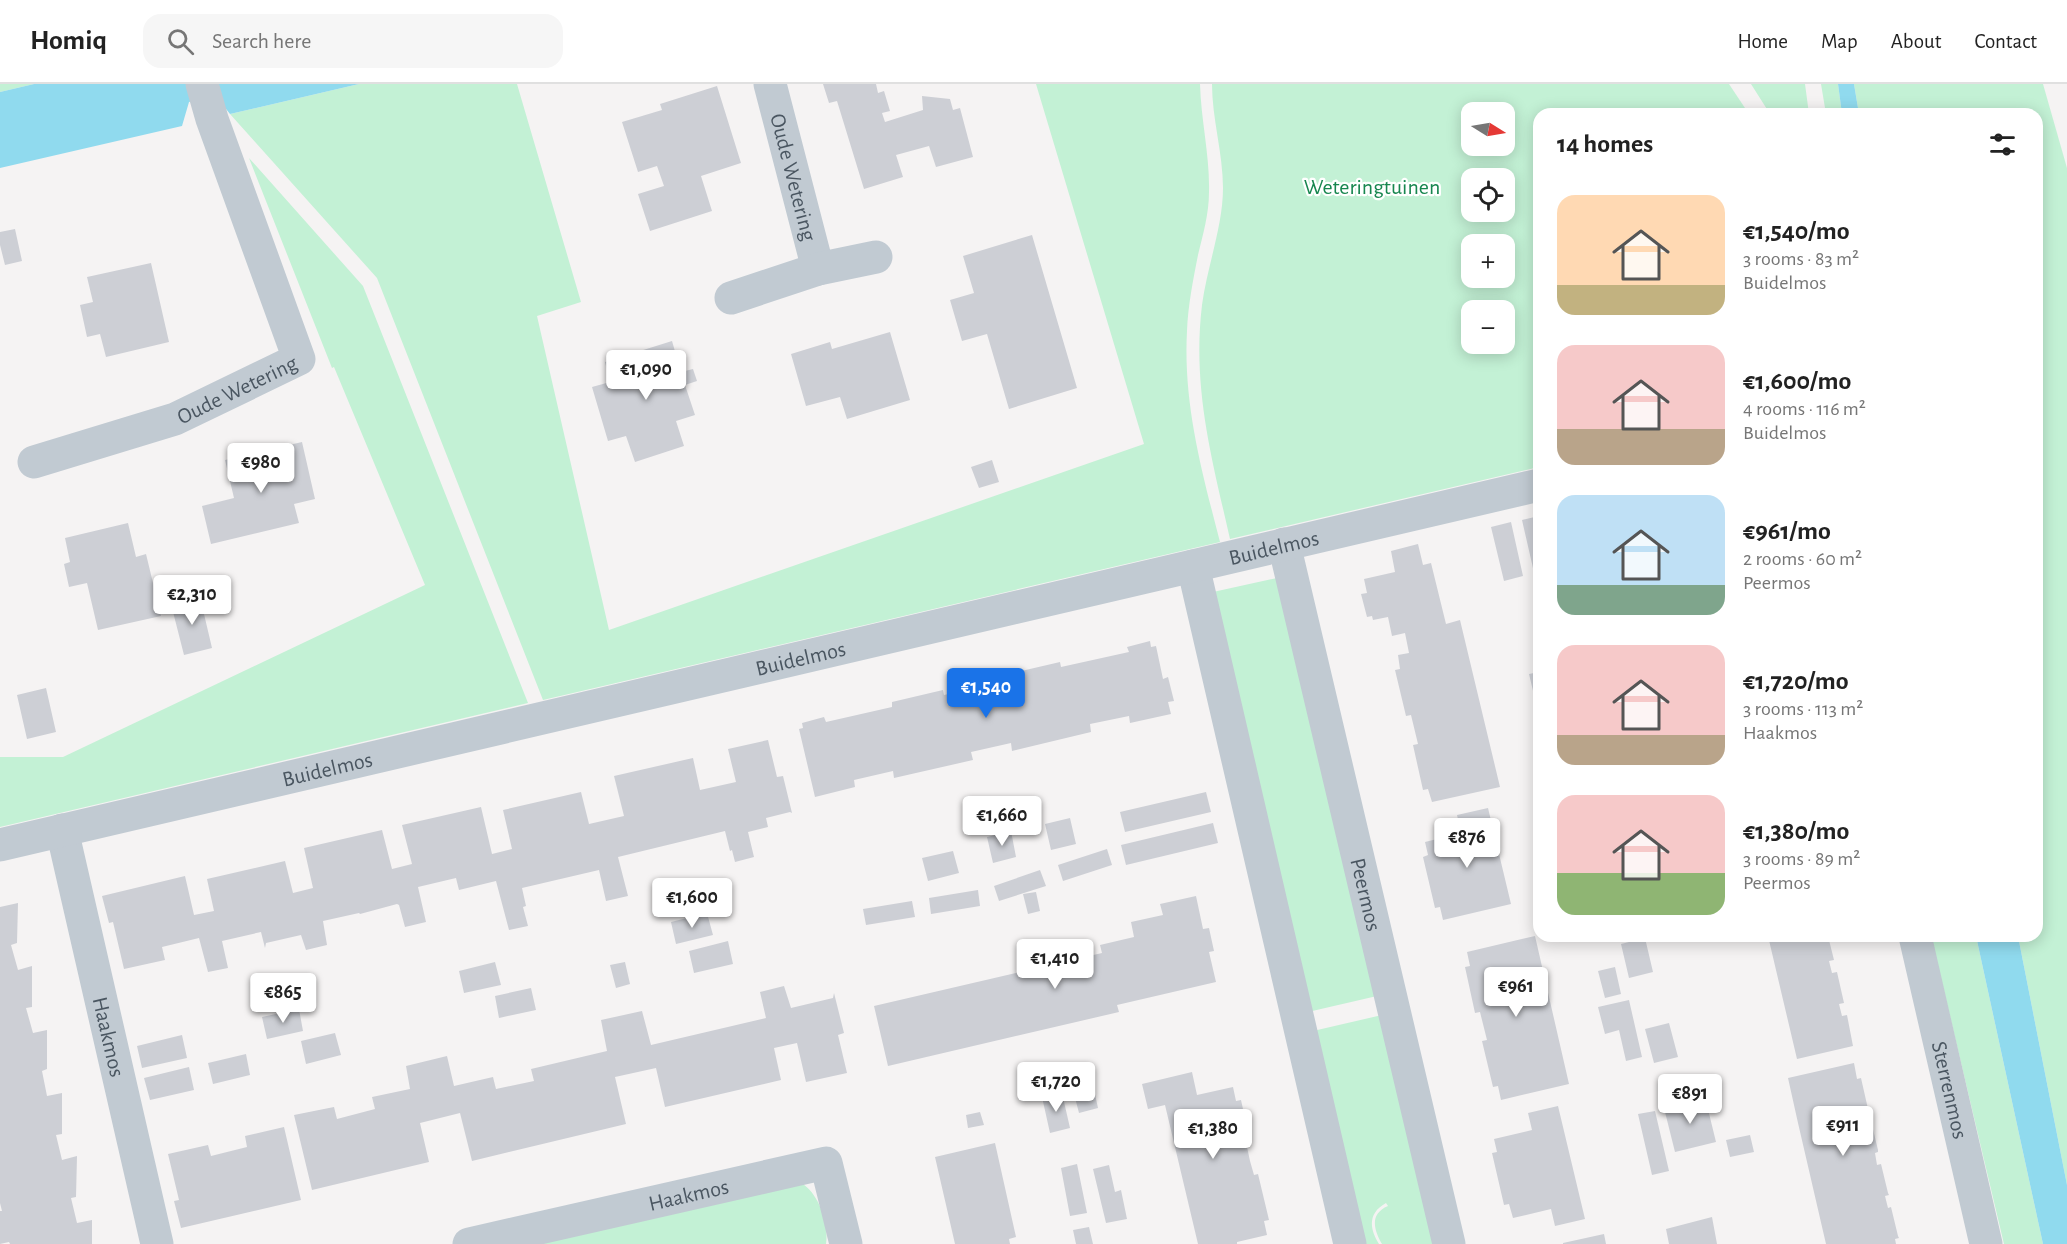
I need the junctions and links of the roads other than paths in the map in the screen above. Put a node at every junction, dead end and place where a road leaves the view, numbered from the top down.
1 (202, 84) edge
2 (770, 84) edge
3 (876, 257) dead end
4 (818, 269) junction
5 (731, 298) dead end
6 (34, 462) dead end
7 (1533, 486) edge
8 (1284, 544) junction
9 (1193, 566) junction
10 (62, 830) junction
11 (0, 844) edge
12 (1916, 942) edge
13 (157, 1244) edge
14 (469, 1244) edge
15 (846, 1244) edge
16 (1350, 1244) edge
17 (1449, 1244) edge
18 (1986, 1244) edge

1 - 6 street, Oude Wetering
2 - 4 street, Oude Wetering
3 - 4 street, Oude Wetering
4 - 5 street, Oude Wetering
7 - 8 street, Buidelmos
8 - 9 street, Buidelmos
8 - 17 street, Peermos
9 - 10 street, Buidelmos
9 - 16 street
10 - 11 street, Buidelmos
10 - 13 street, Haakmos
12 - 18 street, Sterrenmos
14 - 15 street, Haakmos

